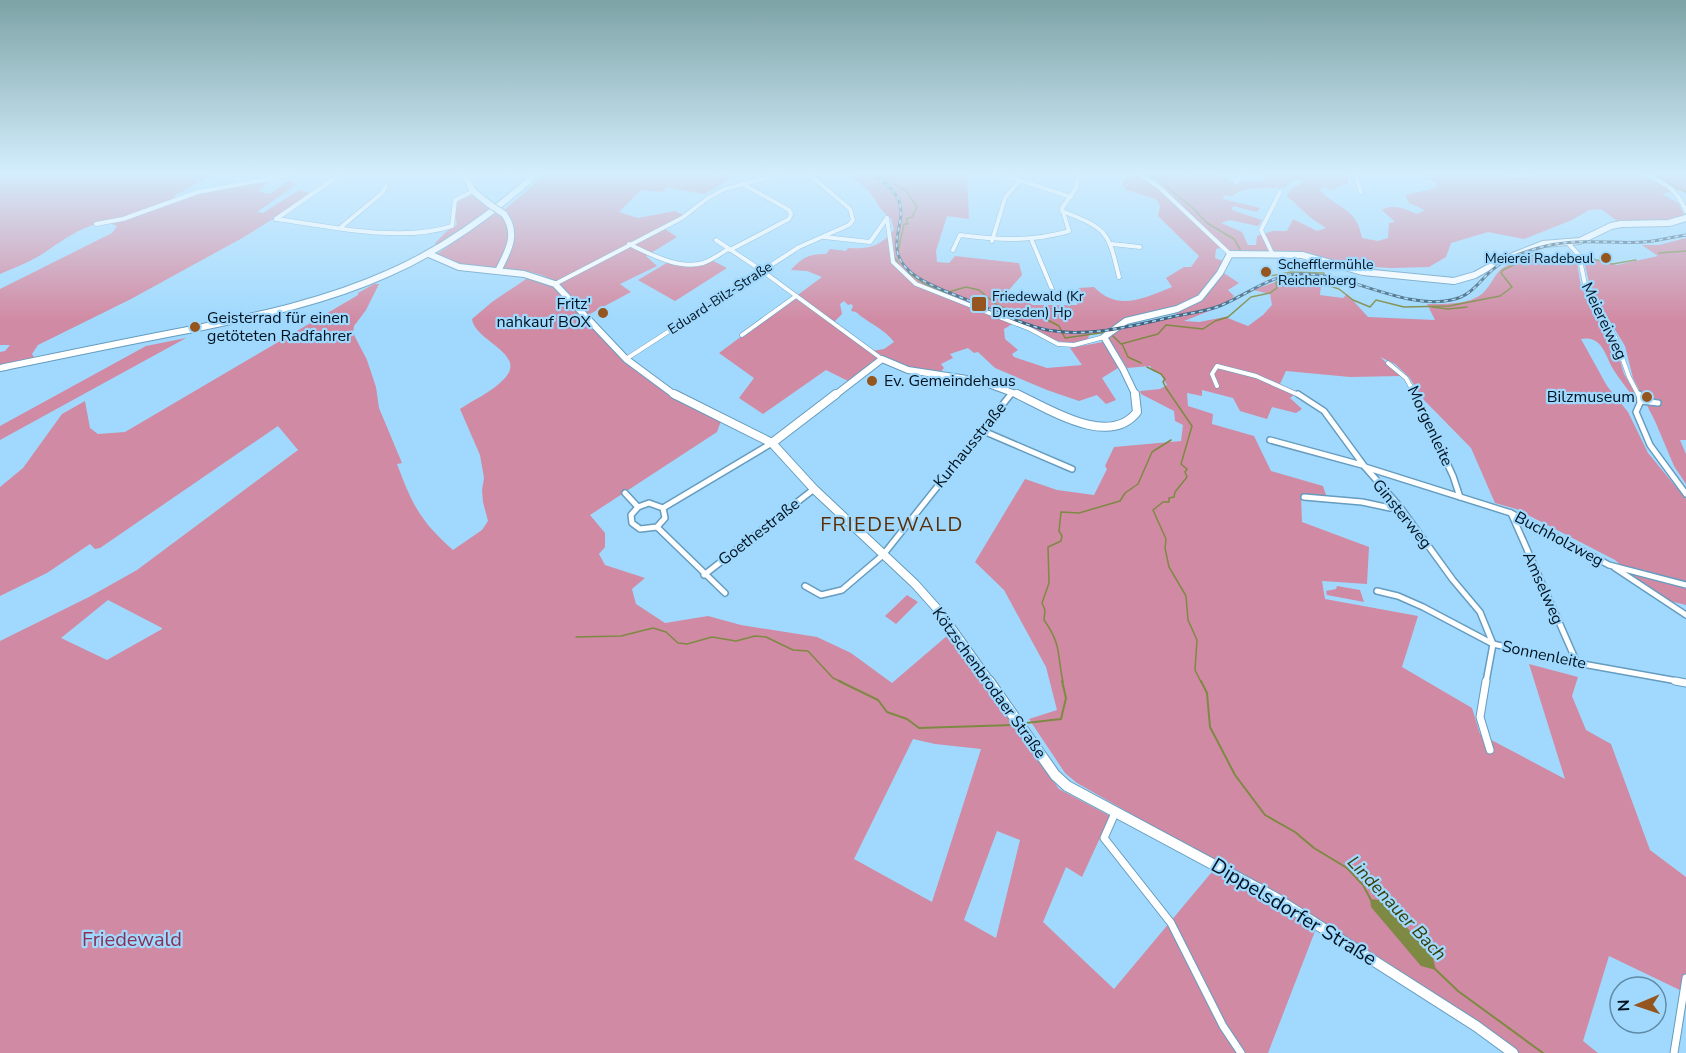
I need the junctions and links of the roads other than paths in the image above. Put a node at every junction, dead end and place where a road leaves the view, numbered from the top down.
1 (101, 223) edge
2 (305, 223) edge
3 (346, 223) edge
4 (452, 223) edge
5 (478, 223) edge
6 (511, 223) edge
7 (672, 223) edge
8 (781, 223) edge
9 (850, 223) edge
10 (883, 223) edge
11 (888, 223) edge
12 (998, 223) edge
13 (1066, 223) edge
14 (1091, 223) edge
15 (1197, 223) edge
16 (1264, 223) edge
17 (1662, 223) edge
18 (96, 224) dead end
19 (340, 228) junction
20 (822, 237) junction
21 (716, 240) dead end
22 (993, 241) junction
23 (1032, 241) junction
24 (1566, 242) junction
25 (629, 244) junction
26 (1112, 244) junction
27 (1140, 247) dead end
28 (729, 250) junction
29 (953, 250) dead end
30 (429, 254) junction
31 (1230, 254) junction
32 (1272, 254) junction
33 (436, 259) junction
34 (417, 260) junction
35 (499, 269) junction
36 (761, 270) junction
37 (1119, 277) dead end
38 (555, 284) junction
39 (1052, 289) dead end
40 (796, 296) junction
41 (1108, 334) junction
42 (742, 335) dead end
43 (626, 359) junction
44 (882, 359) junction
45 (1388, 363) dead end
46 (0, 368) edge
47 (1217, 386) dead end
48 (1012, 393) junction
49 (1641, 401) junction
50 (1658, 403) dead end
51 (981, 430) junction
52 (1270, 440) dead end
53 (772, 443) junction
54 (1364, 466) junction
55 (1071, 469) dead end
56 (814, 489) junction
57 (625, 493) dead end
58 (1686, 494) edge
59 (1304, 497) dead end
60 (1460, 497) junction
61 (638, 507) junction
62 (1400, 507) junction
63 (663, 508) junction
64 (1511, 513) junction
65 (657, 527) junction
66 (883, 555) junction
67 (1610, 565) junction
68 (704, 575) junction
69 (1686, 585) edge
70 (805, 586) dead end
71 (1377, 591) dead end
72 (725, 593) dead end
73 (1686, 615) edge
74 (1492, 644) junction
75 (1577, 663) junction
76 (1686, 683) edge
77 (1490, 750) dead end
78 (1067, 786) joint
79 (1115, 813) junction
80 (1686, 978) edge
81 (1506, 1051) edge
82 (1241, 1053) edge
83 (1674, 1053) edge

1 - 18 street
2 - 19 street
3 - 19 street
4 - 19 street
5 - 30 street
6 - 35 street, bridge
7 - 25 street
8 - 28 street
9 - 20 street, Eduard-Bilz-Straße
10 - 20 street
11 - 41 street
12 - 22 street
13 - 23 street
14 - 26 street
15 - 31 street
16 - 32 street
17 - 24 street
20 - 36 street, Eduard-Bilz-Straße
21 - 28 street
22 - 23 street
22 - 29 street
23 - 39 street
24 - 32 street
24 - 49 street, Meiereiweg
25 - 28 street
25 - 38 street
26 - 27 street
26 - 37 street
28 - 36 street
30 - 33 street
30 - 34 street
31 - 32 street
31 - 41 street
33 - 34 street
33 - 35 street, Kötzschenbrodaer Straße
34 - 46 street
35 - 38 street, Kötzschenbrodaer Straße
36 - 40 street
36 - 43 street, Eduard-Bilz-Straße
38 - 43 street, Kötzschenbrodaer Straße
40 - 42 street
40 - 44 street
41 - 48 street
43 - 53 street, Kötzschenbrodaer Straße
44 - 48 street
44 - 53 street
45 - 60 street, Morgenleite
47 - 54 street, Ginsterweg
48 - 51 street, Kurhausstraße
49 - 50 street
49 - 58 street, Meiereiweg
51 - 55 street
51 - 66 street, Kurhausstraße
52 - 54 street, Buchholzweg
53 - 56 street, Kötzschenbrodaer Straße
53 - 63 street
54 - 60 street, Buchholzweg
54 - 62 street, Ginsterweg
56 - 66 street, Kötzschenbrodaer Straße
56 - 68 street, Goethestraße
57 - 61 street
59 - 62 street
60 - 64 street, Buchholzweg
61 - 63 street
61 - 65 street
62 - 74 street, Ginsterweg
63 - 65 street
64 - 67 street, Buchholzweg
64 - 75 street, Amselweg
65 - 68 street
66 - 70 street, Kurhausstraße
66 - 78 street, Kötzschenbrodaer Straße
67 - 69 street, Buchholzweg
67 - 73 street
68 - 72 street
71 - 74 street, Sonnenleite
74 - 75 street, Sonnenleite
74 - 77 street, Ginsterweg
75 - 76 street, Sonnenleite
78 - 79 street, Dippelsdorfer Straße
79 - 81 street, Dippelsdorfer Straße
79 - 82 street
80 - 83 street

